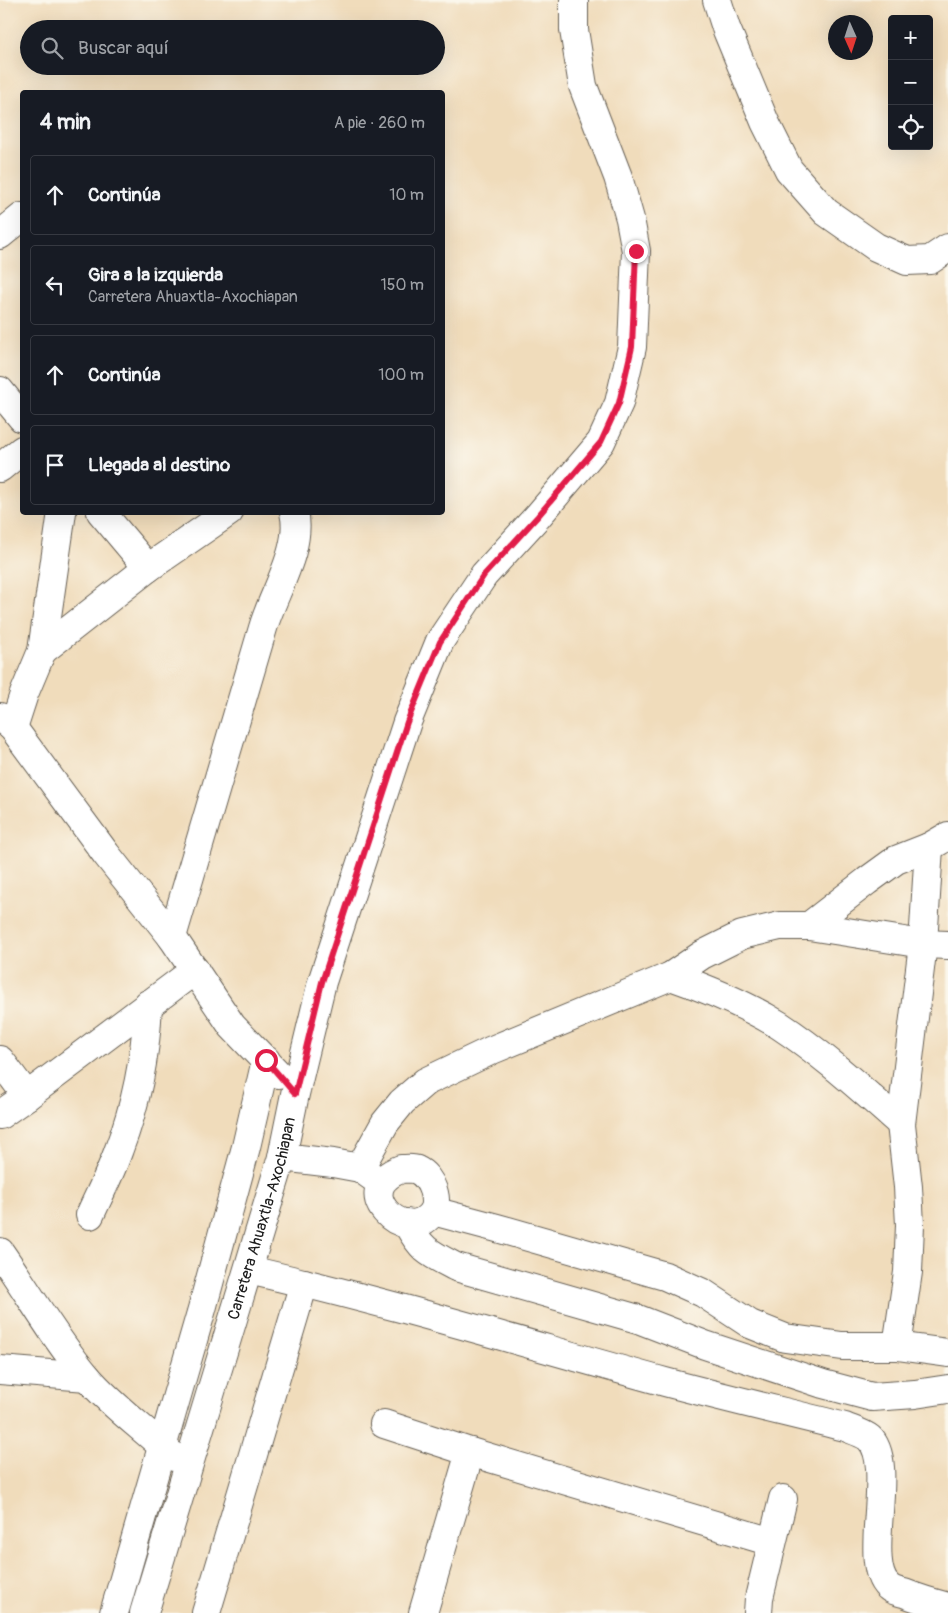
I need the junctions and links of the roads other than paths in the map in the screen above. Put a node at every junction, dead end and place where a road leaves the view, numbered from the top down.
1 (574, 0) edge
2 (717, 0) edge
3 (20, 218) edge
4 (0, 235) edge
5 (948, 248) edge
6 (0, 391) edge
7 (20, 416) edge
8 (20, 452) edge
9 (0, 468) edge
10 (62, 515) edge
11 (104, 515) edge
12 (225, 515) edge
13 (294, 515) edge
14 (148, 568) junction
15 (42, 651) junction
16 (7, 722) edge
17 (939, 841) edge
18 (809, 926) junction
19 (172, 936) junction
20 (935, 944) edge
21 (195, 970) junction
22 (671, 976) junction
23 (148, 1004) junction
24 (0, 1060) edge
25 (266, 1060) junction
26 (295, 1094) junction
27 (27, 1096) junction
28 (0, 1115) edge
29 (901, 1124) junction
30 (282, 1157) junction
31 (370, 1175) junction
32 (433, 1212) junction
33 (90, 1216) dead end
34 (407, 1223) junction
35 (0, 1252) edge
36 (249, 1270) junction
37 (304, 1283) junction
38 (897, 1346) junction
39 (948, 1353) edge
40 (0, 1370) edge
41 (87, 1377) junction
42 (948, 1389) edge
43 (384, 1424) dead end
44 (162, 1445) junction
45 (470, 1452) junction
46 (187, 1468) junction
47 (782, 1499) dead end
48 (772, 1542) junction
49 (948, 1607) edge
50 (114, 1613) edge
51 (144, 1613) edge
52 (206, 1613) edge
53 (423, 1613) edge
54 (758, 1613) edge

1 - 26 street, Carretera Ahuaxtla-Axochiapan
2 - 5 street
3 - 4 street
6 - 7 street
8 - 9 street
10 - 15 street
11 - 14 street
12 - 14 street
13 - 19 street
14 - 15 street
15 - 16 street
16 - 19 street
17 - 18 street
17 - 20 street
18 - 20 street
18 - 22 street
19 - 21 street
20 - 29 street
21 - 23 street
21 - 25 street
22 - 29 street
22 - 31 street
23 - 27 street
23 - 33 street
24 - 27 street
25 - 26 street
25 - 44 street
26 - 30 street, Carretera Ahuaxtla-Axochiapan
27 - 28 street
29 - 38 street
30 - 31 street
30 - 36 street, Carretera Ahuaxtla-Axochiapan
31 - 32 street
31 - 34 street
32 - 34 street
32 - 38 street
34 - 42 street
35 - 41 street
36 - 37 street
36 - 46 street, Carretera Ahuaxtla-Axochiapan
37 - 49 street
37 - 52 street
38 - 39 street
40 - 41 street
41 - 44 street
43 - 45 street
44 - 46 street
44 - 50 street
45 - 48 street
45 - 53 street
46 - 51 street, Carretera Ahuaxtla-Axochiapan
47 - 48 street
48 - 54 street

